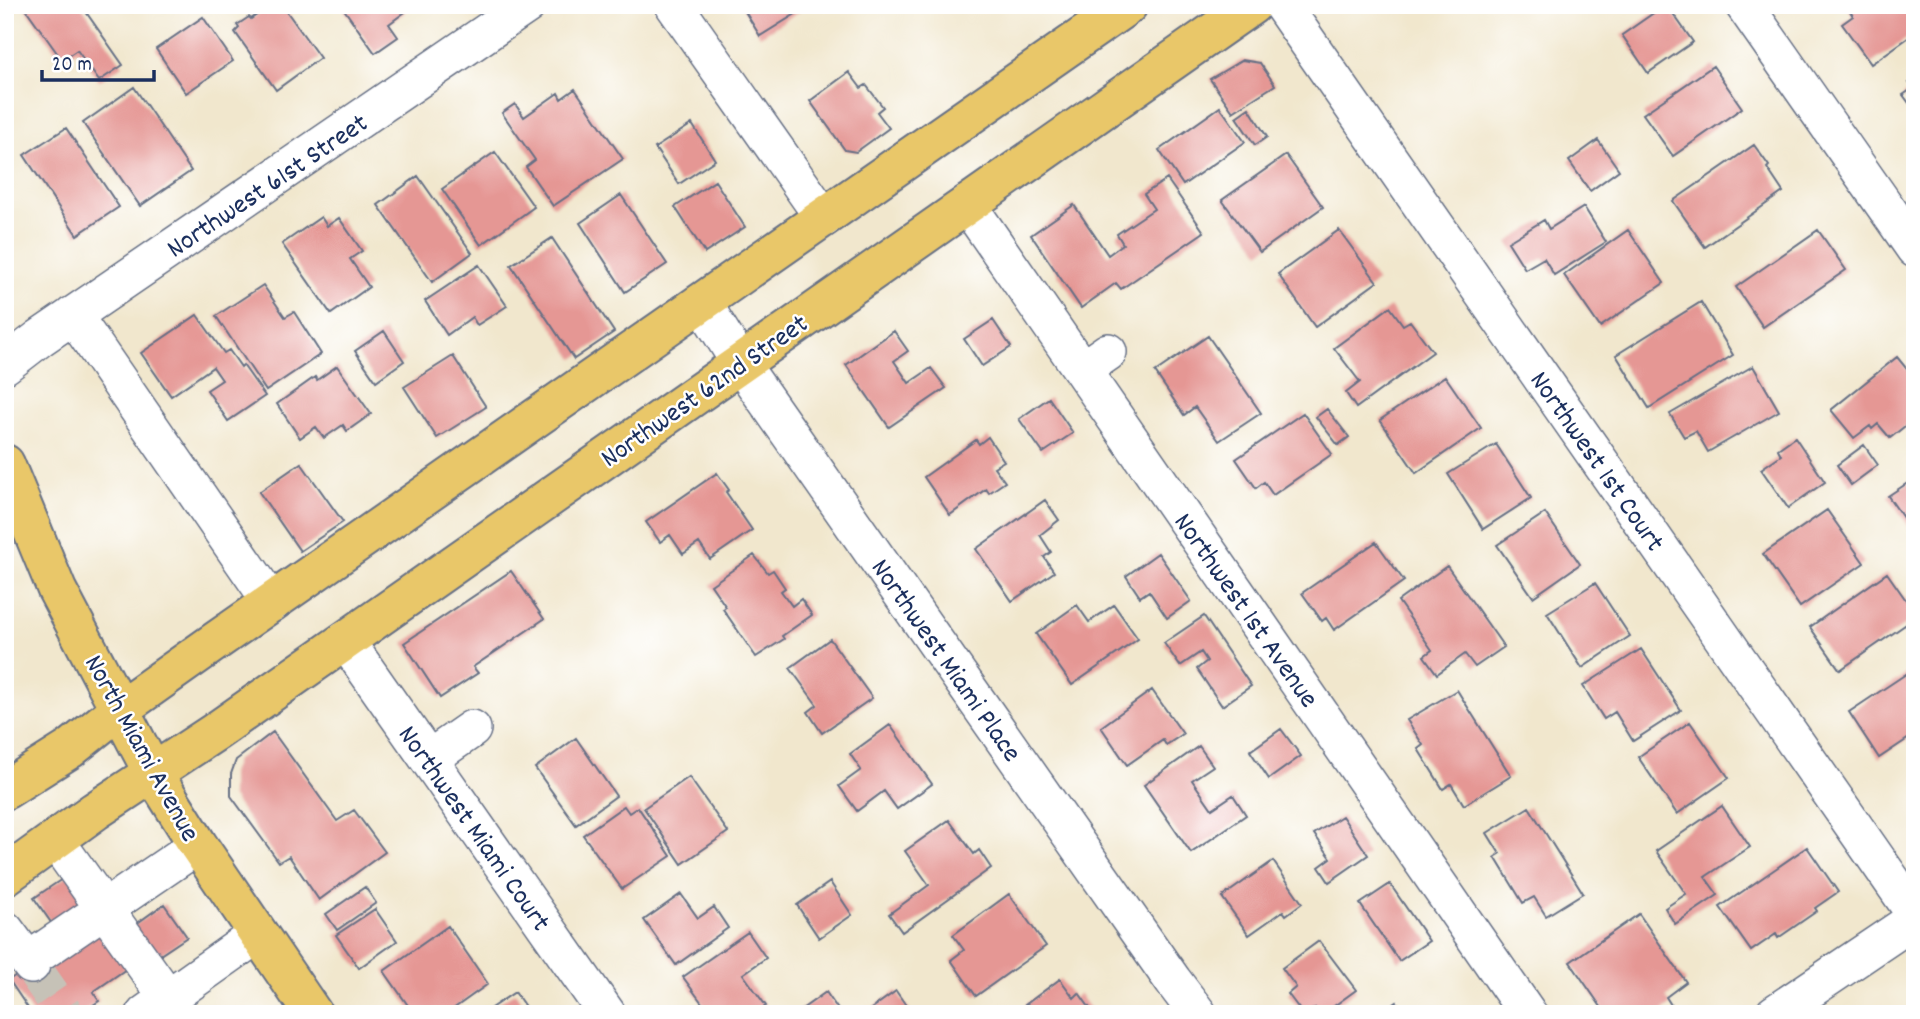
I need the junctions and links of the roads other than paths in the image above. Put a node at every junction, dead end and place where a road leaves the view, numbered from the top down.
1 (527, 5) edge
2 (674, 5) edge
3 (1128, 5) edge
4 (1252, 5) edge
5 (1282, 5) edge
6 (1744, 5) edge
7 (967, 204) junction
8 (824, 218) junction
9 (1915, 249) edge
10 (702, 302) junction
11 (73, 316) junction
12 (740, 363) junction
13 (5, 365) edge
14 (5, 464) edge
15 (272, 603) junction
16 (345, 640) junction
17 (120, 709) junction
18 (472, 729) dead end
19 (429, 759) junction
20 (153, 773) junction
21 (5, 790) edge
22 (56, 841) junction
23 (198, 845) junction
24 (5, 876) edge
25 (106, 908) junction
26 (1915, 917) edge
27 (5, 930) edge
28 (258, 934) junction
29 (157, 1006) edge
30 (313, 1014) edge
31 (607, 1014) edge
32 (1198, 1014) edge
33 (1528, 1014) edge
34 (1774, 1014) edge

1 - 11 street, Northwest 61st Street
2 - 8 street
3 - 8 main road
4 - 7 main road, Northwest 62nd Street
5 - 26 street, Northwest 1st Court
6 - 9 street
7 - 12 main road, Northwest 62nd Street
7 - 33 street, Northwest 1st Avenue
8 - 10 main road
10 - 12 street, Northwest Miami Place
10 - 15 main road
11 - 13 street, Northwest 61st Street
11 - 15 street
12 - 16 main road, Northwest 62nd Street
12 - 32 street, Northwest Miami Place
14 - 17 main road, North Miami Avenue
15 - 17 main road
16 - 19 street, Northwest Miami Court
16 - 20 main road, Northwest 62nd Street
17 - 20 main road, North Miami Avenue
17 - 21 main road
18 - 19 street
19 - 31 street, Northwest Miami Court
20 - 22 main road, Northwest 62nd Street
20 - 23 main road, North Miami Avenue
22 - 24 main road, Northwest 62nd Street
22 - 25 street
23 - 25 street
23 - 28 main road, North Miami Avenue
25 - 27 street
25 - 29 street
26 - 34 street
28 - 29 street
28 - 30 main road, North Miami Avenue

